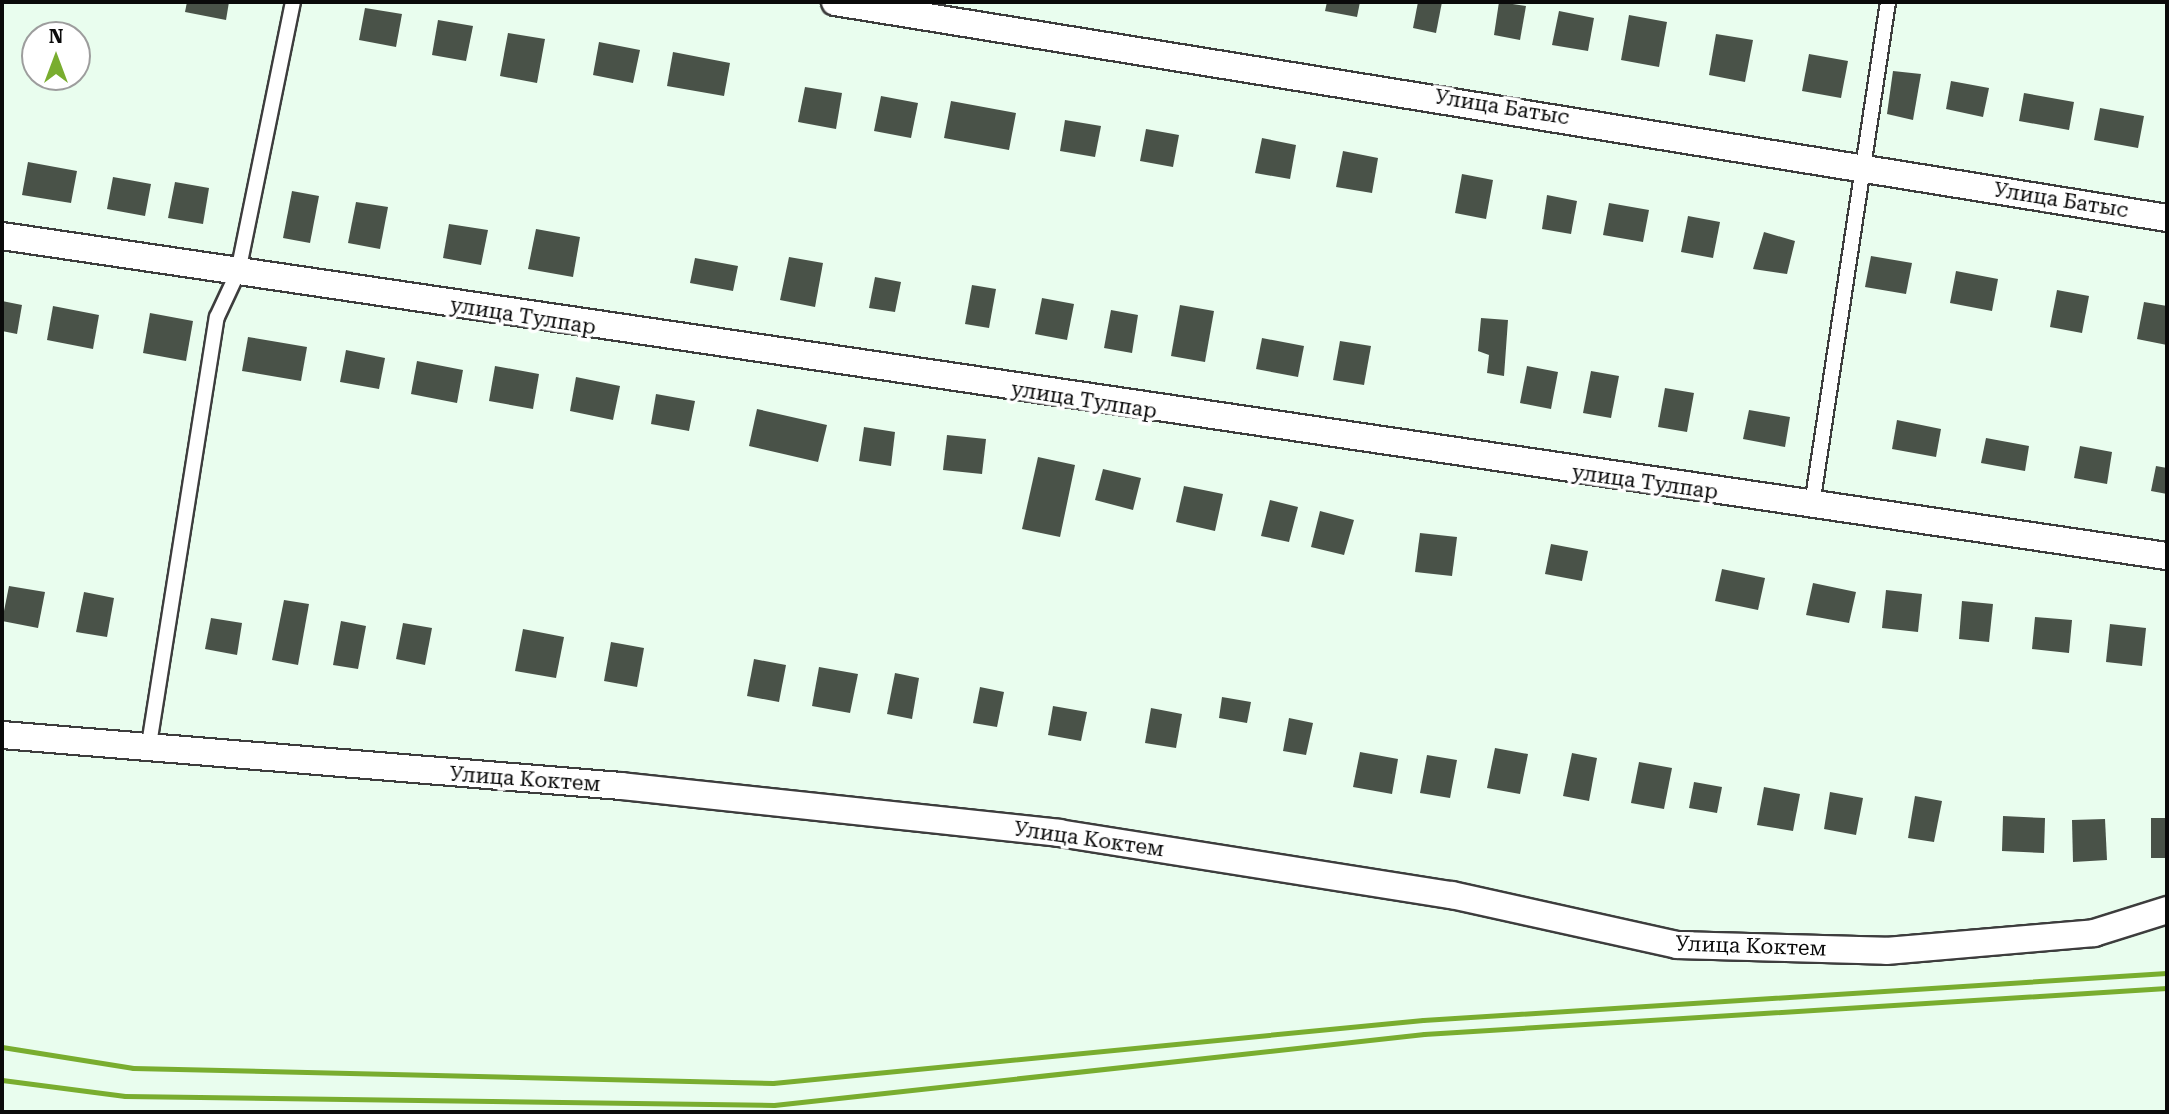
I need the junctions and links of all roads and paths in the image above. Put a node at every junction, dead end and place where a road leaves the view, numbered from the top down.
1 (293, 2) edge
2 (835, 2) edge
3 (1888, 2) edge
4 (1864, 168) junction
5 (2167, 218) edge
6 (2, 236) edge
7 (238, 272) junction
8 (1812, 505) junction
9 (2167, 556) edge
10 (2, 735) edge
11 (148, 751) junction
12 (2167, 910) edge

1 - 7 lane
2 - 4 street, Улица Батыс
3 - 4 lane
4 - 5 street, Улица Батыс
4 - 8 lane
6 - 7 street, улица Тулпар
7 - 8 street, улица Тулпар
7 - 11 lane
8 - 9 street, улица Тулпар
10 - 11 street, Улица Коктем
11 - 12 street, Улица Коктем

